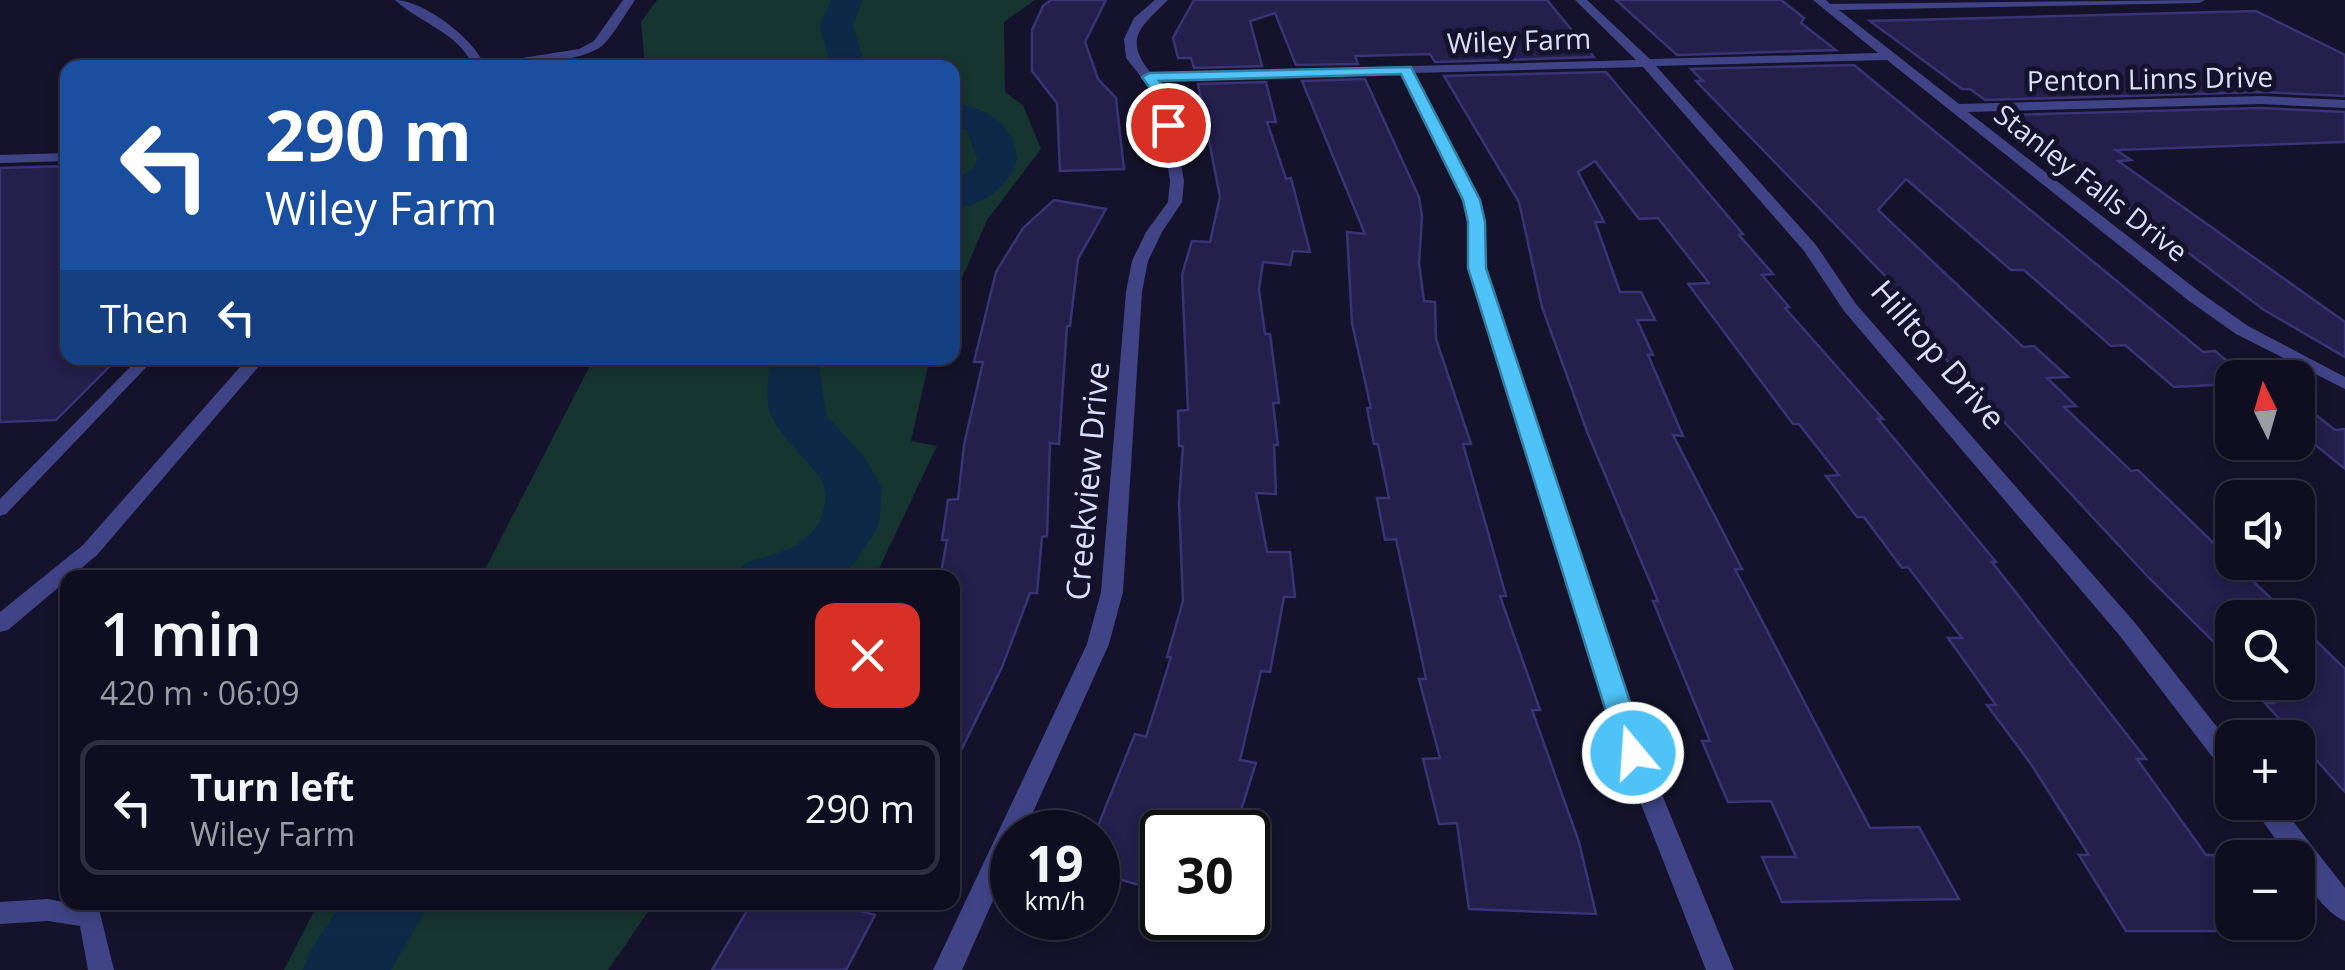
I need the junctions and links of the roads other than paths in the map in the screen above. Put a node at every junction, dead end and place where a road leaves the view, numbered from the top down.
1 (401, 0) edge
2 (629, 0) edge
3 (1162, 0) edge
4 (1581, 0) edge
5 (2199, 0) edge
6 (1824, 4) edge
7 (1890, 56) junction
8 (478, 60) edge
9 (531, 60) edge
10 (1646, 62) junction
11 (1406, 70) junction
12 (1150, 77) junction
13 (2345, 104) edge
14 (1956, 108) junction
15 (60, 157) edge
16 (0, 159) edge
17 (140, 365) edge
18 (251, 365) edge
19 (2345, 384) edge
20 (0, 510) edge
21 (66, 570) edge
22 (60, 575) edge
23 (0, 624) edge
24 (2215, 742) edge
25 (2276, 820) edge
26 (2345, 909) edge
27 (0, 913) edge
28 (101, 970) edge
29 (947, 970) edge
30 (1720, 970) edge

1 - 8 street
2 - 9 street
3 - 12 street, Creekview Drive
4 - 10 street, Hilltop Drive
5 - 6 street
6 - 7 street, Stanley Falls Drive
7 - 10 street, Wiley Farm
7 - 14 street, Stanley Falls Drive
10 - 11 street, Wiley Farm
10 - 24 street, Hilltop Drive
11 - 12 street, Wiley Farm
11 - 30 street
12 - 29 street, Creekview Drive
13 - 14 street, Penton Linns Drive
14 - 19 street, Stanley Falls Drive
15 - 16 lane
17 - 20 lane
18 - 21 street
22 - 23 street
25 - 26 street
27 - 28 lane

